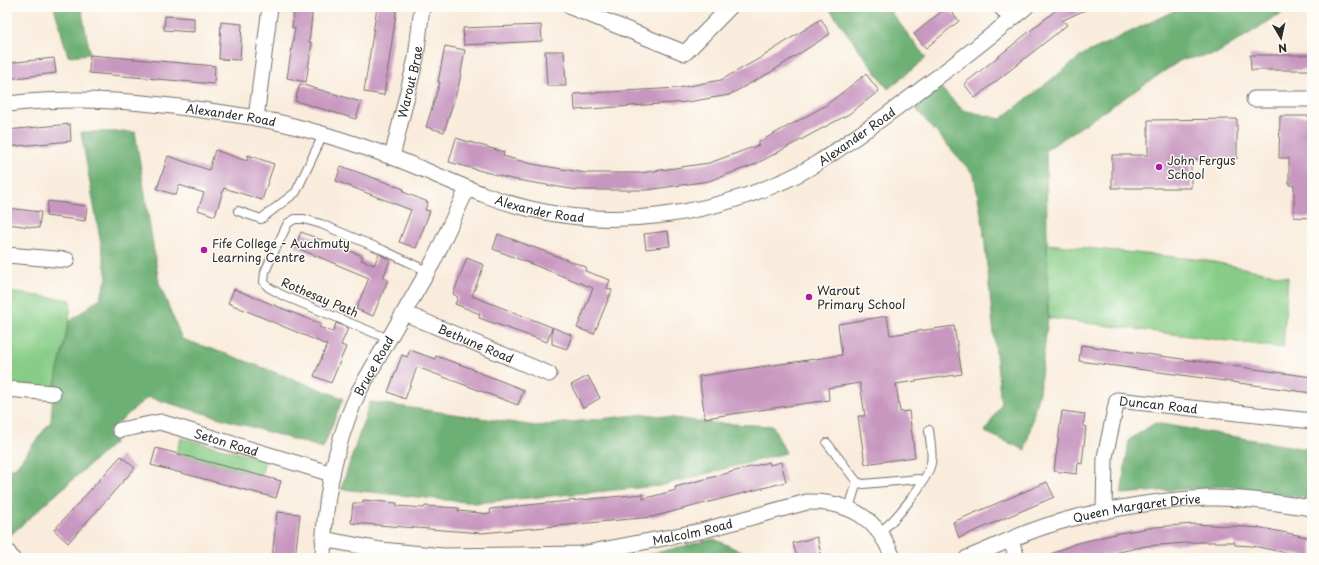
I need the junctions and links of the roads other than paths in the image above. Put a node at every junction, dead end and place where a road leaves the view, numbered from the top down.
1 (270, 7) edge
2 (422, 7) edge
3 (571, 7) edge
4 (730, 7) edge
5 (1001, 7) edge
6 (1026, 7) edge
7 (1012, 19) junction
8 (1254, 99) dead end
9 (1312, 99) edge
10 (7, 104) edge
11 (256, 118) junction
12 (323, 135) junction
13 (392, 157) junction
14 (467, 189) junction
15 (238, 212) dead end
16 (7, 255) edge
17 (67, 260) dead end
18 (427, 271) junction
19 (404, 312) junction
20 (389, 339) junction
21 (549, 374) dead end
22 (7, 389) edge
23 (53, 393) dead end
24 (1312, 421) edge
25 (120, 430) dead end
26 (929, 430) dead end
27 (827, 443) dead end
28 (332, 474) junction
29 (857, 482) junction
30 (922, 483) junction
31 (849, 508) junction
32 (1312, 508) edge
33 (1104, 512) junction
34 (880, 531) junction
35 (323, 539) junction
36 (1010, 541) junction
37 (7, 551) edge
38 (12, 558) edge
39 (323, 558) edge
40 (893, 558) edge
41 (968, 558) edge
42 (1017, 558) edge

1 - 11 street
2 - 13 street, Warout Brae
3 - 4 street
5 - 7 street
6 - 7 street, Alexander Road
7 - 14 street, Alexander Road
8 - 9 street
10 - 11 street, Alexander Road
11 - 12 street, Alexander Road
12 - 13 street, Alexander Road
12 - 15 lane
13 - 14 street, Alexander Road
14 - 18 street, Bruce Road
16 - 17 street
18 - 19 street, Bruce Road
18 - 20 lane, Rothesay Path
19 - 20 street, Bruce Road
19 - 21 street, Bethune Road
20 - 28 street, Bruce Road
22 - 23 street
24 - 33 street, Duncan Road
25 - 28 street, Seton Road
26 - 30 lane
27 - 29 lane
28 - 35 street, Bruce Road
29 - 30 lane
29 - 31 lane
30 - 34 lane
31 - 34 street, Malcolm Road
31 - 35 street, Malcolm Road
32 - 33 street, Queen Margaret Drive
33 - 36 street, Queen Margaret Drive
34 - 40 street, Malcolm Road
35 - 39 street, Bruce Road
36 - 41 street, Queen Margaret Drive
36 - 42 street
37 - 38 street

